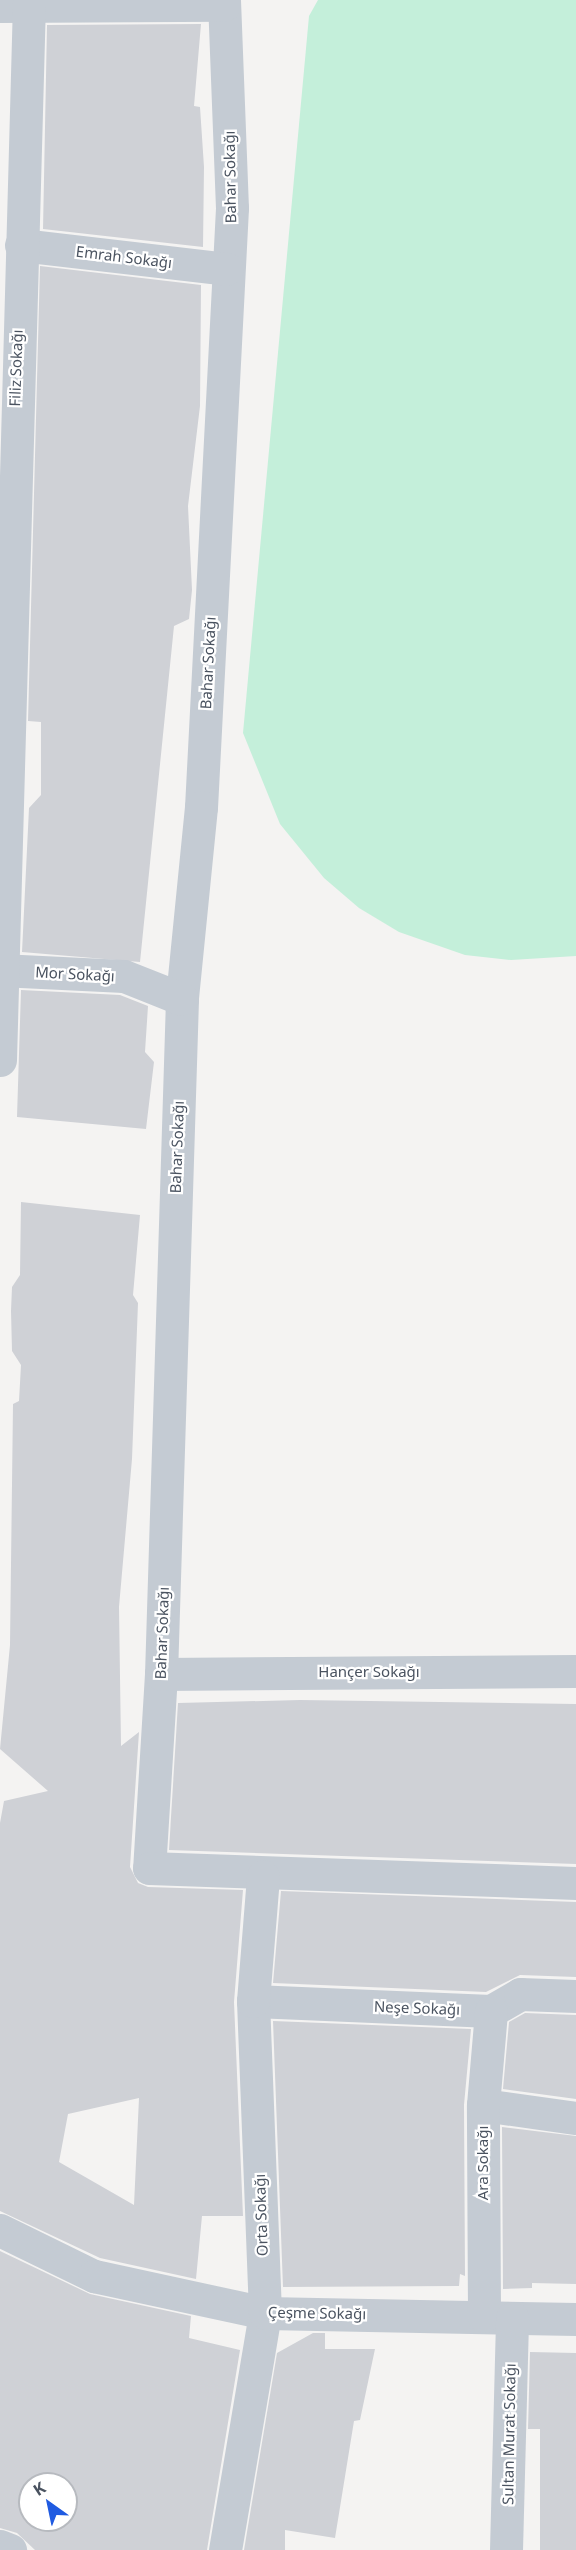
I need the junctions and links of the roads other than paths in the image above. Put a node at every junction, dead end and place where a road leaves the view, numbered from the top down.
1 (224, 2) edge
2 (20, 4) edge
3 (21, 245) junction
4 (227, 269) junction
5 (2, 970) edge
6 (182, 999) junction
7 (0, 1060) edge
8 (576, 1671) edge
9 (161, 1674) junction
10 (263, 1876) junction
11 (576, 1883) edge
12 (576, 1996) edge
13 (253, 2001) junction
14 (491, 2011) junction
15 (483, 2104) junction
16 (576, 2118) edge
17 (0, 2230) edge
18 (265, 2313) junction
19 (498, 2317) junction
20 (576, 2319) edge
21 (0, 2546) edge
22 (10, 2550) edge
23 (225, 2550) edge
24 (506, 2550) edge

1 - 2 street
1 - 4 street, Bahar Sokağı
2 - 3 street, Filiz Sokağı
3 - 4 street, Emrah Sokağı
3 - 5 street, Filiz Sokağı
4 - 6 street, Bahar Sokağı
5 - 6 street, Mor Sokağı
5 - 7 street, Filiz Sokağı
6 - 9 street, Bahar Sokağı
8 - 9 street, Hançer Sokağı
9 - 10 street, Bahar Sokağı
10 - 11 street, Bahar Sokağı
10 - 13 street, Orta Sokağı
12 - 14 street
13 - 14 street, Neşe Sokağı
13 - 18 street, Orta Sokağı
14 - 15 street, Ara Sokağı
15 - 16 street
15 - 19 street, Ara Sokağı
17 - 18 street, Çeşme Sokağı
18 - 19 street, Çeşme Sokağı
18 - 23 street, Orta Sokağı
19 - 20 street, Çeşme Sokağı
19 - 24 street, Sultan Murat Sokağı
21 - 22 street

